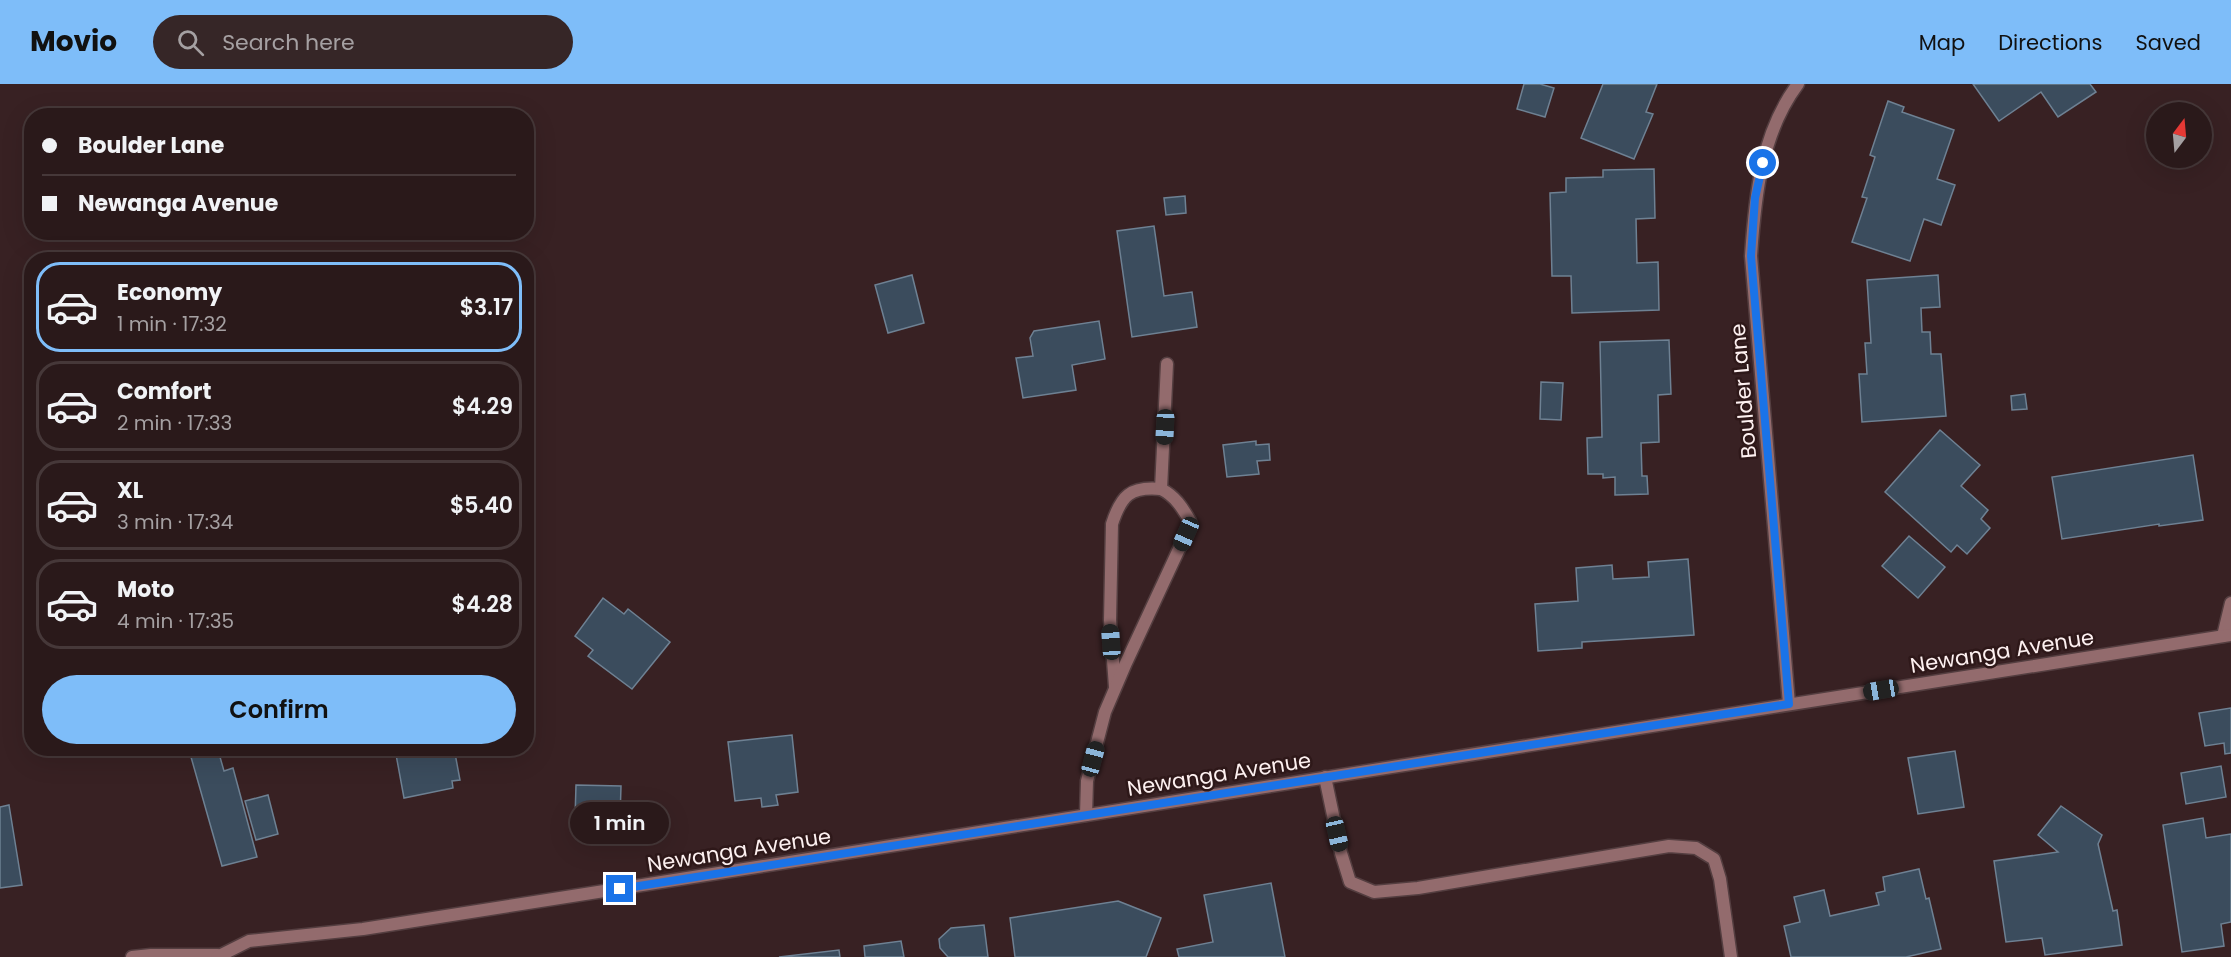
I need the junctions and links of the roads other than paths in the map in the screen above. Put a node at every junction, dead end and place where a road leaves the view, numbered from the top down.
1 (1798, 84) edge
2 (1167, 364) dead end
3 (1161, 489) junction
4 (2231, 603) edge
5 (2227, 636) edge
6 (1115, 690) junction
7 (1789, 704) junction
8 (1324, 777) junction
9 (1086, 815) junction
10 (218, 956) edge
11 (132, 957) edge
12 (1731, 957) edge

1 - 7 street, Boulder Lane
2 - 3 street
3 - 6 street
3 - 6 street
4 - 5 street
5 - 7 street, Newanga Avenue
6 - 9 street
7 - 8 street, Newanga Avenue
8 - 9 street, Newanga Avenue
8 - 12 street
9 - 10 street, Newanga Avenue
10 - 11 street

